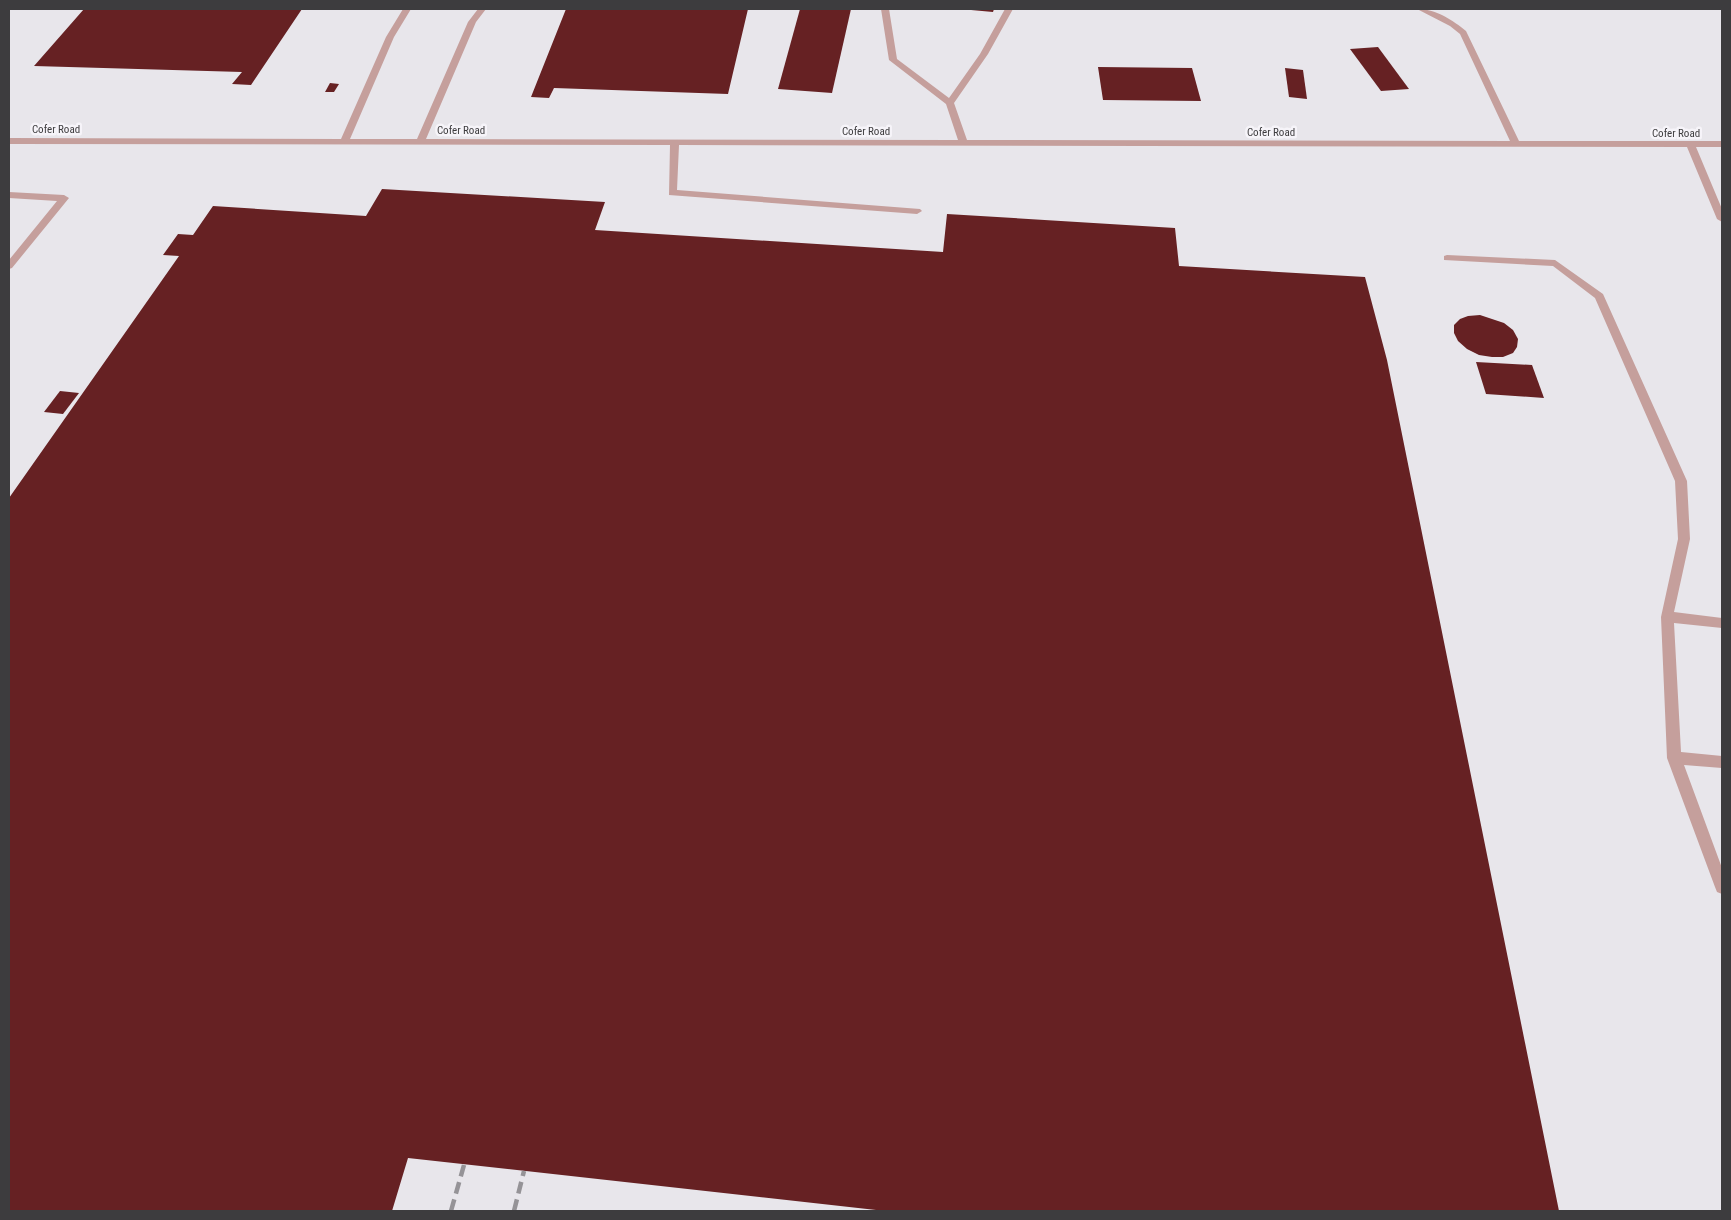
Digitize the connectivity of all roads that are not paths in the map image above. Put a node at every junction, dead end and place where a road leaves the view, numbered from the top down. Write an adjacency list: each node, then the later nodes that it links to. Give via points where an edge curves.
1 (407, 9): 7 (street, via 390,37)
2 (482, 9): 8 (street, via 472,22)
3 (885, 9): 6 (street, via 893,60)
4 (1009, 9): 6 (street, via 984,54)
5 (1421, 9): 12 (street, via 1453,24 1464,34)
6 (950, 103): 10 (street)
7 (345, 141): 8 (street, Cofer Road); 11 (street, Cofer Road)
8 (420, 142): 9 (street, Cofer Road)
9 (675, 142): 10 (street, Cofer Road); 16 (street, via 672,193)
10 (963, 142): 12 (street, Cofer Road)
11 (11, 143)
12 (1516, 144): 13 (street, Cofer Road)
13 (1690, 144): 14 (street, Cofer Road); 17 (street)
14 (1722, 144)
15 (9, 195): 19 (street, via 64,198)
16 (916, 211)
17 (1722, 219)
18 (1447, 258): 20 (street, via 1555,263 1598,296 1681,481 1684,539)
19 (9, 266)
20 (1667, 616): 21 (street); 22 (street)
21 (1722, 623)
22 (1674, 758): 23 (street); 24 (street)
23 (1722, 762)
24 (1722, 887)

